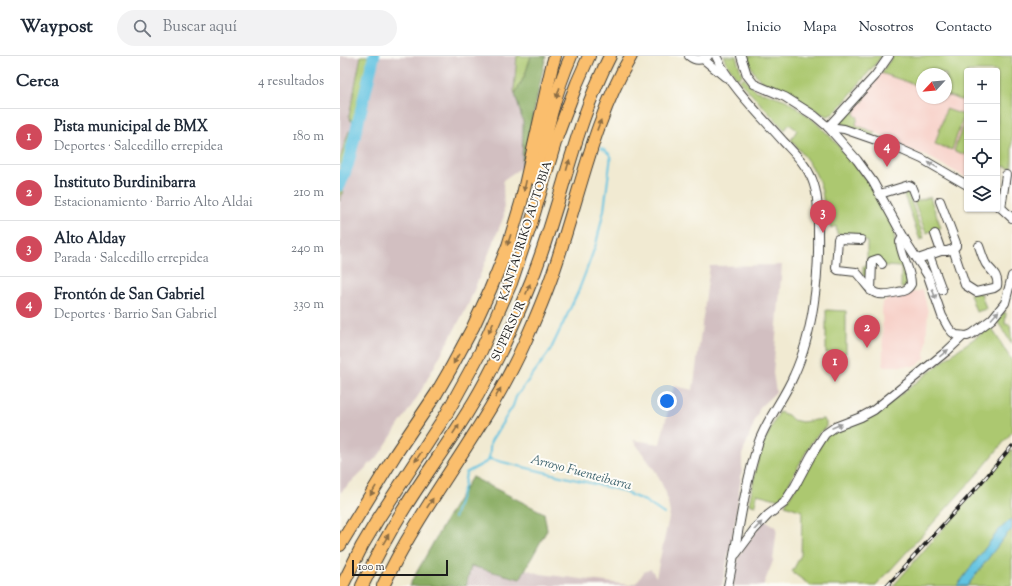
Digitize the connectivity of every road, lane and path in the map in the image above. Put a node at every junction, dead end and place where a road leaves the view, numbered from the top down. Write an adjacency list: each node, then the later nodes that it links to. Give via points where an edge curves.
1 (571, 56): 21 (highway, one-way to 21, via 548,127)
2 (589, 56): 21 (highway, KANTAURIKO AUTOBIA, via 557,136)
3 (610, 56): 40 (highway, SUPERSUR, one-way to 3, via 398,519 467,412 497,358 528,289 550,227 575,141)
4 (631, 56): 41 (highway, one-way to 4, via 419,520 493,402 523,346 554,272 598,126)
5 (689, 56): 9 (street, via 694,59)
6 (716, 56): 11 (street)
7 (741, 56): 12 (street, via 747,75 754,84 797,104)
8 (889, 56): 12 (street, via 875,76)
9 (705, 58): 11 (street)
10 (553, 59): 35 (highway, one-way to 35, via 521,203 508,246 490,290 473,328 436,394)
11 (734, 84): 38 (street, via 802,162 811,178 817,194 818,235 814,298 805,342 795,374 767,423 751,466)
12 (828, 127): 14 (street, one-way to 12, via 893,146 844,129); 15 (street, via 857,160)
13 (1006, 175): 18 (street)
14 (964, 183)
15 (880, 194): 16 (street, via 909,185); 23 (street)
16 (915, 196)
17 (940, 201): 26 (street, via 956,243)
18 (1000, 202)
19 (1000, 207): 20 (street)
20 (1012, 218)
21 (530, 227): 39 (highway, KANTAURIKO AUTOBIA, one-way to 39, via 503,303 470,373 378,519)
22 (935, 234): 27 (street)
23 (903, 236): 29 (street); 33 (street, via 900,242 911,281 910,287 886,295)
24 (861, 240): 33 (street, via 838,239 836,268 856,272)
25 (979, 246): 26 (street, via 998,283 994,288 980,292 974,292 965,285)
26 (953, 249): 27 (street)
27 (941, 251): 28 (street)
28 (929, 255): 29 (street); 32 (street)
29 (918, 259): 34 (street, one-way to 34, via 928,276 948,327 956,335)
30 (882, 264): 33 (street, via 878,259 872,261)
31 (1012, 276): 34 (street, one-way to 31, via 972,334 1000,310)
32 (942, 290)
33 (871, 291)
34 (963, 336): 38 (street, one-way to 34, via 754,530 784,503 825,434 835,426 874,410)
35 (351, 527): 36 (highway); 37 (highway)
36 (340, 544)
37 (340, 551)
38 (734, 557): 42 (street)
39 (342, 586)
40 (362, 586)
41 (383, 586)
42 (728, 586)

